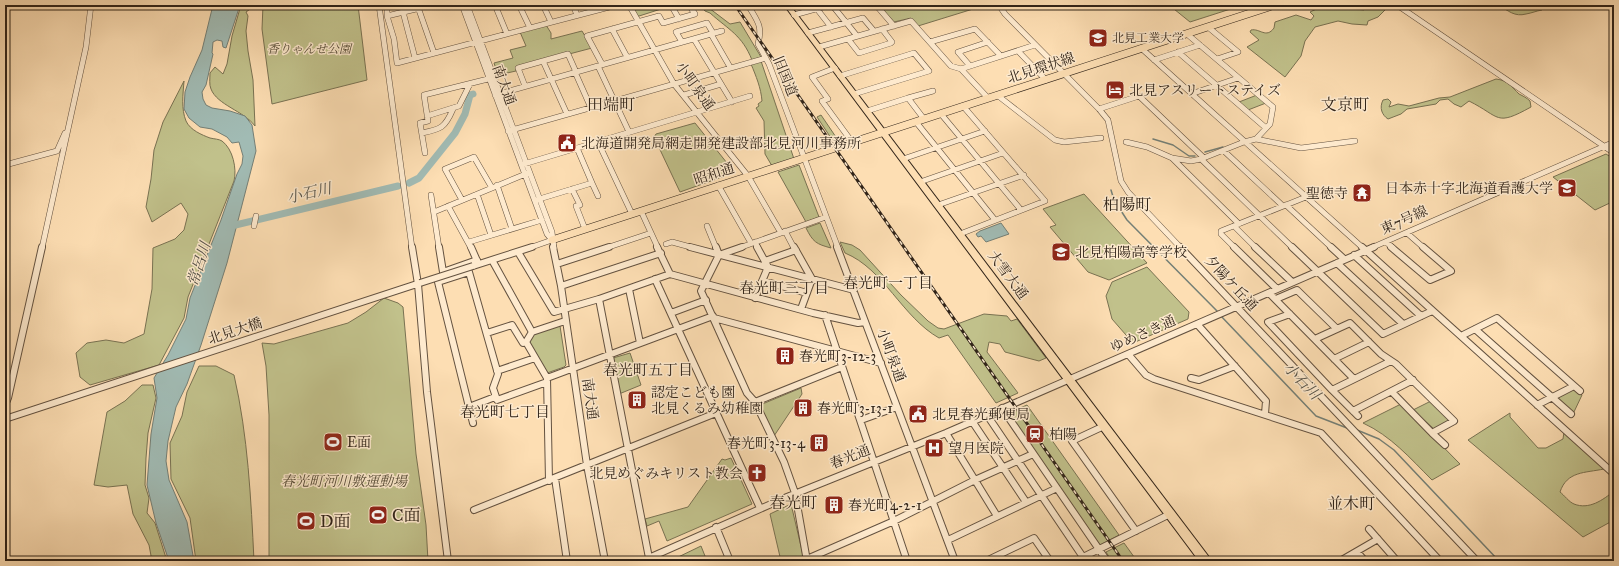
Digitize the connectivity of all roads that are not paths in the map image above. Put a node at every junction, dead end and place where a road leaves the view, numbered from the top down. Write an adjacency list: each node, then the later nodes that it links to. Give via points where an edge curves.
1 (91, 5): 104 (street, via 86,47)
2 (379, 5): 199 (street)
3 (386, 5): 24 (street)
4 (462, 5): 45 (street, 南大通)
5 (467, 5): 45 (street, 南大通)
6 (495, 5): 39 (street)
7 (519, 5): 33 (street)
8 (543, 5): 27 (street)
9 (573, 5): 25 (street)
10 (617, 5): 25 (street)
11 (629, 5): 28 (street, 小町泉通)
12 (670, 5): 26 (street)
13 (689, 5): 26 (street, via 695,14)
14 (748, 5): 60 (street, 旧国道, via 760,26 758,44)
15 (787, 5): 23 (highway, 大雪大通)
16 (831, 5): 21 (street); 29 (street)
17 (876, 5): 30 (street)
18 (999, 5): 49 (street, 夕陽ケ丘通)
19 (1275, 5): 32 (main road, 北見環状線)
20 (1397, 5): 120 (street)
21 (817, 9): 23 (street); 31 (street)
22 (403, 12): 24 (street); 56 (street, via 419,10); 59 (street)
23 (794, 15): 38 (highway, 大雪大通)
24 (387, 16): 59 (street, via 394,39 397,63)
25 (577, 16): 27 (street)
26 (679, 19): 28 (street, via 663,23 659,16)
27 (551, 22): 33 (street)
28 (638, 22): 34 (street); 53 (street, 小町泉通)
29 (846, 23): 31 (street); 37 (street, via 863,18); 42 (street)
30 (894, 26): 35 (street); 47 (street, via 911,21)
31 (831, 27): 38 (street)
32 (1208, 27): 41 (main road, 北見環状線); 61 (street, via 1238,52)
33 (530, 28): 39 (street)
34 (612, 29): 58 (street); 64 (street, via 587,36)
35 (882, 29): 37 (street); 44 (street, via 891,43 859,53)
36 (722, 31): 40 (street)
37 (874, 31): 42 (street)
38 (808, 33): 51 (highway, 大雪大通)
39 (507, 34): 45 (street)
40 (712, 34): 43 (street); 46 (street, via 707,24 676,32); 66 (street)
41 (1187, 34): 50 (street); 52 (main road, 北見環状線)
42 (857, 36): 44 (street)
43 (694, 39): 46 (street); 70 (street)
44 (848, 39): 51 (street)
45 (478, 41): 56 (street); 73 (street, 南大通)
46 (682, 42): 53 (street)
47 (930, 42): 48 (street, via 975,29); 68 (street, via 951,66)
48 (988, 42): 57 (street); 65 (street, via 958,52)
49 (1036, 45): 54 (street); 71 (street, 夕陽ケ丘通)
50 (1200, 45): 55 (street); 61 (street)
51 (819, 47): 67 (highway, 大雪大通)
52 (1142, 48): 62 (street); 71 (main road, 北見環状線)
53 (654, 50): 58 (street); 78 (street, 小町泉通)
54 (1018, 51): 57 (street); 76 (street)
55 (1178, 52): 62 (street); 80 (street)
56 (434, 53): 59 (street)
57 (1001, 56): 65 (street)
58 (627, 57): 64 (street)
59 (415, 58)
60 (766, 58): 66 (street); 127 (street, 旧国道)
61 (1217, 59): 74 (street)
62 (1154, 60): 85 (street)
63 (543, 61): 69 (street, via 568,54); 75 (street); 81 (street, via 518,68)
64 (600, 65): 69 (street); 91 (street)
65 (970, 66): 68 (street)
66 (730, 68): 70 (street)
67 (835, 68): 72 (highway, 大雪大通); 116 (street, via 812,77 828,99 822,101)
68 (961, 69): 90 (street)
69 (576, 72): 75 (street); 94 (street)
70 (714, 72): 78 (street); 79 (street)
71 (1063, 74): 76 (main road, 北見環状線); 95 (street, 夕陽ケ丘通)
72 (840, 76): 84 (highway, 大雪大通); 84 (street, via 914,53 929,71)
73 (492, 78): 77 (street); 83 (street, 南大通)
74 (1238, 78): 80 (street); 105 (street, via 1273,107 1270,124)
75 (551, 79): 81 (street); 99 (street)
76 (1046, 80): 86 (main road, 北見環状線)
77 (470, 84): 96 (street, via 459,106); 101 (street, via 424,95)
78 (674, 84): 87 (street, 小町泉通); 91 (street)
79 (721, 84): 87 (street); 92 (street)
80 (1217, 85): 85 (street); 105 (street)
81 (526, 86): 83 (street)
82 (933, 91): 89 (street)
83 (498, 94): 106 (street, 南大通)
84 (854, 94): 97 (highway, 大雪大通)
85 (1191, 94): 118 (street)
86 (997, 95): 90 (main road, 北見環状線); 111 (street, via 1055,140 1064,142)
87 (684, 96): 98 (street, 小町泉通)
88 (750, 96): 92 (street)
89 (908, 98): 97 (street); 102 (street)
90 (988, 98): 93 (main road, 北見環状線)
91 (614, 101): 94 (street); 108 (street)
92 (732, 102): 98 (street)
93 (963, 106): 100 (main road, 北見環状線); 107 (street)
94 (591, 108): 99 (street)
95 (1099, 109): 129 (street, via 1139,96); 211 (street, 夕陽ケ丘通, via 1108,120 1121,181 1128,192)
96 (453, 110): 101 (street); 110 (street, via 446,126)
97 (867, 111): 109 (highway, 大雪大通)
98 (697, 113): 108 (street); 137 (street, 小町泉通)
99 (567, 114): 106 (street)
100 (941, 114): 102 (main road, 北見環状線); 112 (street)
101 (427, 116): 110 (street, via 428,121 420,123)
102 (924, 119): 103 (main road, 北見環状線)
103 (916, 122): 109 (main road, 北見環状線); 122 (street)
104 (69, 128): 133 (street, via 57,150); 258 (street)
105 (1266, 128): 113 (street)
106 (511, 131): 132 (street, 南大通)
107 (985, 131): 112 (street); 125 (street)
108 (629, 132): 115 (street)
109 (884, 132): 116 (main road, 昭和通); 130 (highway, 大雪大通)
110 (422, 133): 124 (street)
111 (1101, 138)
112 (962, 139): 122 (street); 131 (street)
113 (1256, 139): 114 (street, via 1301,148); 118 (street)
114 (1355, 141)
115 (598, 142): 121 (street); 157 (street)
116 (852, 142): 127 (main road, 昭和通)
117 (1126, 142): 128 (street, via 1147,147)
118 (1244, 142): 123 (street); 148 (street)
119 (1614, 142): 120 (street, 東7号線)
120 (1604, 147): 126 (street); 170 (street, 東7号線)
121 (577, 148): 132 (street); 139 (street)
122 (936, 148): 130 (street); 134 (street)
123 (1224, 151): 129 (street); 152 (street)
124 (425, 153)
125 (1003, 153): 131 (street); 136 (street)
126 (1614, 153)
127 (803, 158): 137 (main road, 昭和通); 160 (street, 小町泉通)
128 (1172, 158): 129 (street, via 1191,161); 163 (street)
129 (1203, 158): 158 (street)
130 (903, 159): 138 (highway, 大雪大通)
131 (981, 161): 134 (street); 140 (street)
132 (523, 164): 135 (street, 南大通)
133 (5, 165)
134 (954, 170): 138 (street); 144 (street)
135 (527, 173): 142 (street); 150 (street, 南大通)
136 (1024, 175): 140 (street); 154 (street, via 1045,201)
137 (748, 176): 141 (main road, 昭和通); 168 (street, 小町泉通)
138 (920, 182): 151 (highway, 大雪大通)
139 (592, 183): 143 (street); 147 (street)
140 (999, 183): 144 (street); 154 (street)
141 (718, 185): 155 (main road, 昭和通); 175 (street)
142 (494, 186): 145 (street); 149 (street, via 474,157 445,169); 166 (street)
143 (572, 189): 150 (street); 167 (street, via 580,205 576,206)
144 (973, 193): 151 (street); 162 (street)
145 (477, 194): 149 (street); 172 (street)
146 (431, 195): 156 (street)
147 (598, 196)
148 (1306, 197): 152 (street); 179 (street)
149 (462, 200): 153 (street)
150 (537, 200): 161 (street, 南大通); 173 (street, 南大通, via 552,232)
151 (938, 205): 171 (highway, 大雪大通)
152 (1285, 205): 158 (street); 184 (street)
153 (448, 206): 156 (street); 174 (street)
154 (1021, 210): 162 (street)
155 (641, 211): 157 (main road, 昭和通); 169 (street)
156 (434, 212): 192 (street)
157 (632, 214): 167 (main road, 昭和通)
158 (1260, 215): 163 (street); 191 (street)
159 (256, 216): 164 (street)
160 (826, 217): 168 (street); 204 (street, 小町泉通)
161 (542, 220): 166 (street); 173 (street, 南大通, via 546,234)
162 (995, 220): 171 (street)
163 (1237, 225): 198 (street); 203 (street, via 1221,234)
164 (254, 226)
165 (707, 226): 182 (street)
166 (512, 229): 172 (street)
167 (585, 229): 173 (main road, 昭和通)
168 (783, 232): 175 (street); 178 (street, 小町泉通)
169 (651, 233): 181 (street); 189 (street)
170 (1406, 233): 176 (street, 東7号線); 176 (street, via 1451,271 1430,280)
171 (960, 234): 247 (highway, 大雪大通)
172 (491, 235): 174 (street)
173 (552, 240): 180 (street); 189 (street, 南大通)
174 (469, 242): 188 (street)
175 (753, 242): 182 (street); 186 (street)
176 (1386, 242): 179 (street, 東7号線)
177 (666, 244): 182 (street, via 672,242)
178 (796, 250): 186 (street); 195 (street, 小町泉通)
179 (1365, 250): 183 (street, 東7号線); 215 (street)
180 (518, 252): 185 (street); 213 (street, via 554,312)
181 (661, 253): 193 (street); 201 (street)
182 (719, 255): 190 (street); 200 (street)
183 (1354, 255): 184 (street, 東7号線); 219 (street)
184 (1344, 259): 187 (street, 東7号線)
185 (492, 260): 188 (street); 228 (street)
186 (765, 261): 190 (street)
187 (1337, 262): 191 (street, 東7号線); 224 (street)
188 (477, 263): 192 (street); 199 (street, 北見大橋, bridge)
189 (557, 264): 201 (street, 南大通)
190 (768, 267): 195 (street); 196 (street)
191 (1318, 271): 198 (street, 東7号線); 224 (street, via 1383,334)
192 (443, 272): 197 (street, via 436,274)
193 (670, 274): 194 (street); 200 (street)
194 (655, 279): 202 (street); 216 (street)
195 (812, 279): 204 (street); 205 (street)
196 (763, 281): 205 (street); 207 (street)
197 (438, 282): 229 (street, via 469,272); 260 (street)
198 (1292, 282): 203 (street, 東7号線)
199 (418, 284): 269 (street, 北見大橋); 307 (street, via 427,392)
200 (704, 284): 207 (street); 210 (street, via 701,291)
201 (561, 286): 213 (street, 南大通)
202 (629, 289): 209 (street); 234 (street)
203 (1277, 289): 206 (street, 東7号線)
204 (854, 290): 222 (street, 小町泉通)
205 (807, 293): 212 (street)
206 (1269, 293): 208 (street); 211 (street, 東7号線)
207 (755, 298): 212 (street)
208 (1276, 299): 217 (street); 226 (street, via 1296,290)
209 (599, 300): 213 (street); 237 (street)
210 (706, 300): 216 (street); 220 (street)
211 (1235, 306): 214 (street, 東7号線); 323 (street, 夕陽ケ丘通)
212 (801, 309): 218 (street)
213 (564, 310): 221 (street, 南大通)
214 (1226, 310): 223 (street, ゆめさき通)
215 (1432, 311): 219 (street); 230 (street)
216 (670, 314): 225 (street)
217 (1290, 314): 231 (street); 252 (street, via 1268,322)
218 (825, 315): 222 (street, via 858,323); 235 (street)
219 (1421, 316): 224 (street)
220 (713, 317): 225 (street); 235 (street); 257 (street, via 748,393)
221 (565, 321): 228 (street); 244 (street, 南大通)
222 (865, 322): 241 (street, 小町泉通)
223 (1197, 324): 236 (street, ゆめさき通); 242 (street)
224 (1403, 324)
225 (678, 329): 234 (street); 264 (street)
226 (1337, 329): 231 (street); 233 (street, via 1350,323)
227 (1475, 329): 230 (street); 251 (street, via 1497,318); 256 (street)
228 (532, 332): 232 (street)
229 (487, 334): 232 (street, via 512,325 523,343); 245 (street)
230 (1461, 336): 259 (street)
231 (1315, 339): 239 (street)
232 (526, 342): 238 (street)
233 (1369, 342): 239 (street); 240 (street)
234 (640, 343): 237 (street)
235 (837, 351): 241 (street); 243 (street)
236 (1128, 354): 247 (street, ゆめさき通); 265 (street, via 1146,375 1154,379)
237 (609, 355): 244 (street); 278 (street)
238 (535, 358): 245 (street); 249 (street)
239 (1334, 359): 248 (street)
240 (1391, 361): 248 (street); 250 (street)
241 (881, 363): 261 (street, 小町泉通)
242 (1235, 366): 246 (street, via 1199,380); 265 (street, via 1266,401)
243 (842, 367): 257 (street); 270 (street)
244 (573, 368): 249 (street); 282 (street, 南大通)
245 (497, 371): 255 (street, via 493,388)
246 (1191, 378)
247 (1068, 379): 262 (street, 春光通); 273 (highway, 大雪大通)
248 (1354, 379): 252 (street)
249 (547, 380): 255 (street, via 497,400); 285 (street)
250 (1414, 380): 254 (street); 275 (street, via 1454,421)
251 (1574, 386): 253 (street); 256 (street)
252 (1332, 390): 263 (street)
253 (1580, 391)
254 (1392, 392): 263 (street); 275 (street)
255 (495, 397): 260 (street)
256 (1552, 397): 259 (street); 266 (street)
257 (755, 402): 288 (street, via 784,462)
258 (5, 405)
259 (1537, 405): 284 (street)
260 (469, 407): 272 (street)
261 (897, 407): 270 (street); 277 (street, 小町泉通)
262 (1002, 408): 267 (street, 春光通); 279 (street)
263 (1352, 411): 268 (street)
264 (716, 413): 278 (street); 292 (street)
265 (1265, 414): 322 (street, via 1320,433)
266 (1571, 414)
267 (986, 415): 271 (street, 春光通); 280 (street)
268 (1358, 416)
269 (5, 419)
270 (861, 420): 281 (street)
271 (972, 421): 274 (street, 春光通); 283 (street)
272 (473, 423)
273 (1104, 426): 294 (highway, 大雪大通); 299 (street, via 1072,441)
274 (946, 433): 277 (street, 春光通); 286 (street)
275 (1432, 433): 276 (street)
276 (1445, 445)
277 (913, 446): 281 (street, 春光通); 290 (street, 小町泉通)
278 (627, 448): 282 (street); 305 (street)
279 (1033, 454): 280 (street); 287 (street)
280 (1018, 461): 283 (street); 289 (street)
281 (873, 462): 288 (street, 春光通); 296 (street)
282 (587, 465): 285 (street); 309 (street, 南大通)
283 (1003, 468): 286 (street); 291 (street)
284 (1614, 474)
285 (552, 479): 293 (street); 308 (street)
286 (975, 480): 290 (street); 295 (street)
287 (1057, 488): 289 (street); 302 (street)
288 (795, 493): 292 (street, 春光通); 306 (street)
289 (1041, 496): 291 (street); 304 (street)
290 (933, 501): 296 (street); 301 (street, 小町泉通)
291 (1026, 502): 295 (street)
292 (760, 508): 297 (street, 春光通)
293 (474, 510)
294 (1170, 514): 299 (street); 318 (highway, 大雪大通)
295 (997, 516): 301 (street)
296 (894, 521): 306 (street); 312 (street)
297 (716, 527): 305 (street, 春光通); 311 (street)
298 (1369, 530): 300 (street)
299 (1136, 531): 302 (street)
300 (1378, 539): 303 (street); 321 (street)
301 (948, 540): 313 (street, 小町泉通)
302 (1099, 549): 304 (street); 317 (street)
303 (1357, 552): 319 (street); 320 (street)
304 (1083, 557): 316 (street)
305 (649, 558): 310 (street, 春光通)
306 (807, 560)
307 (448, 561)
308 (567, 561)
309 (605, 561)
310 (642, 561)
311 (730, 561)
312 (907, 561)
313 (955, 561)
314 (986, 561): 315 (street, via 1034,538)
315 (1050, 561)
316 (1075, 561)
317 (1107, 561)
318 (1206, 561)
319 (1340, 561)
320 (1365, 561)
321 (1397, 561)
322 (1440, 561)
323 (1477, 561)

